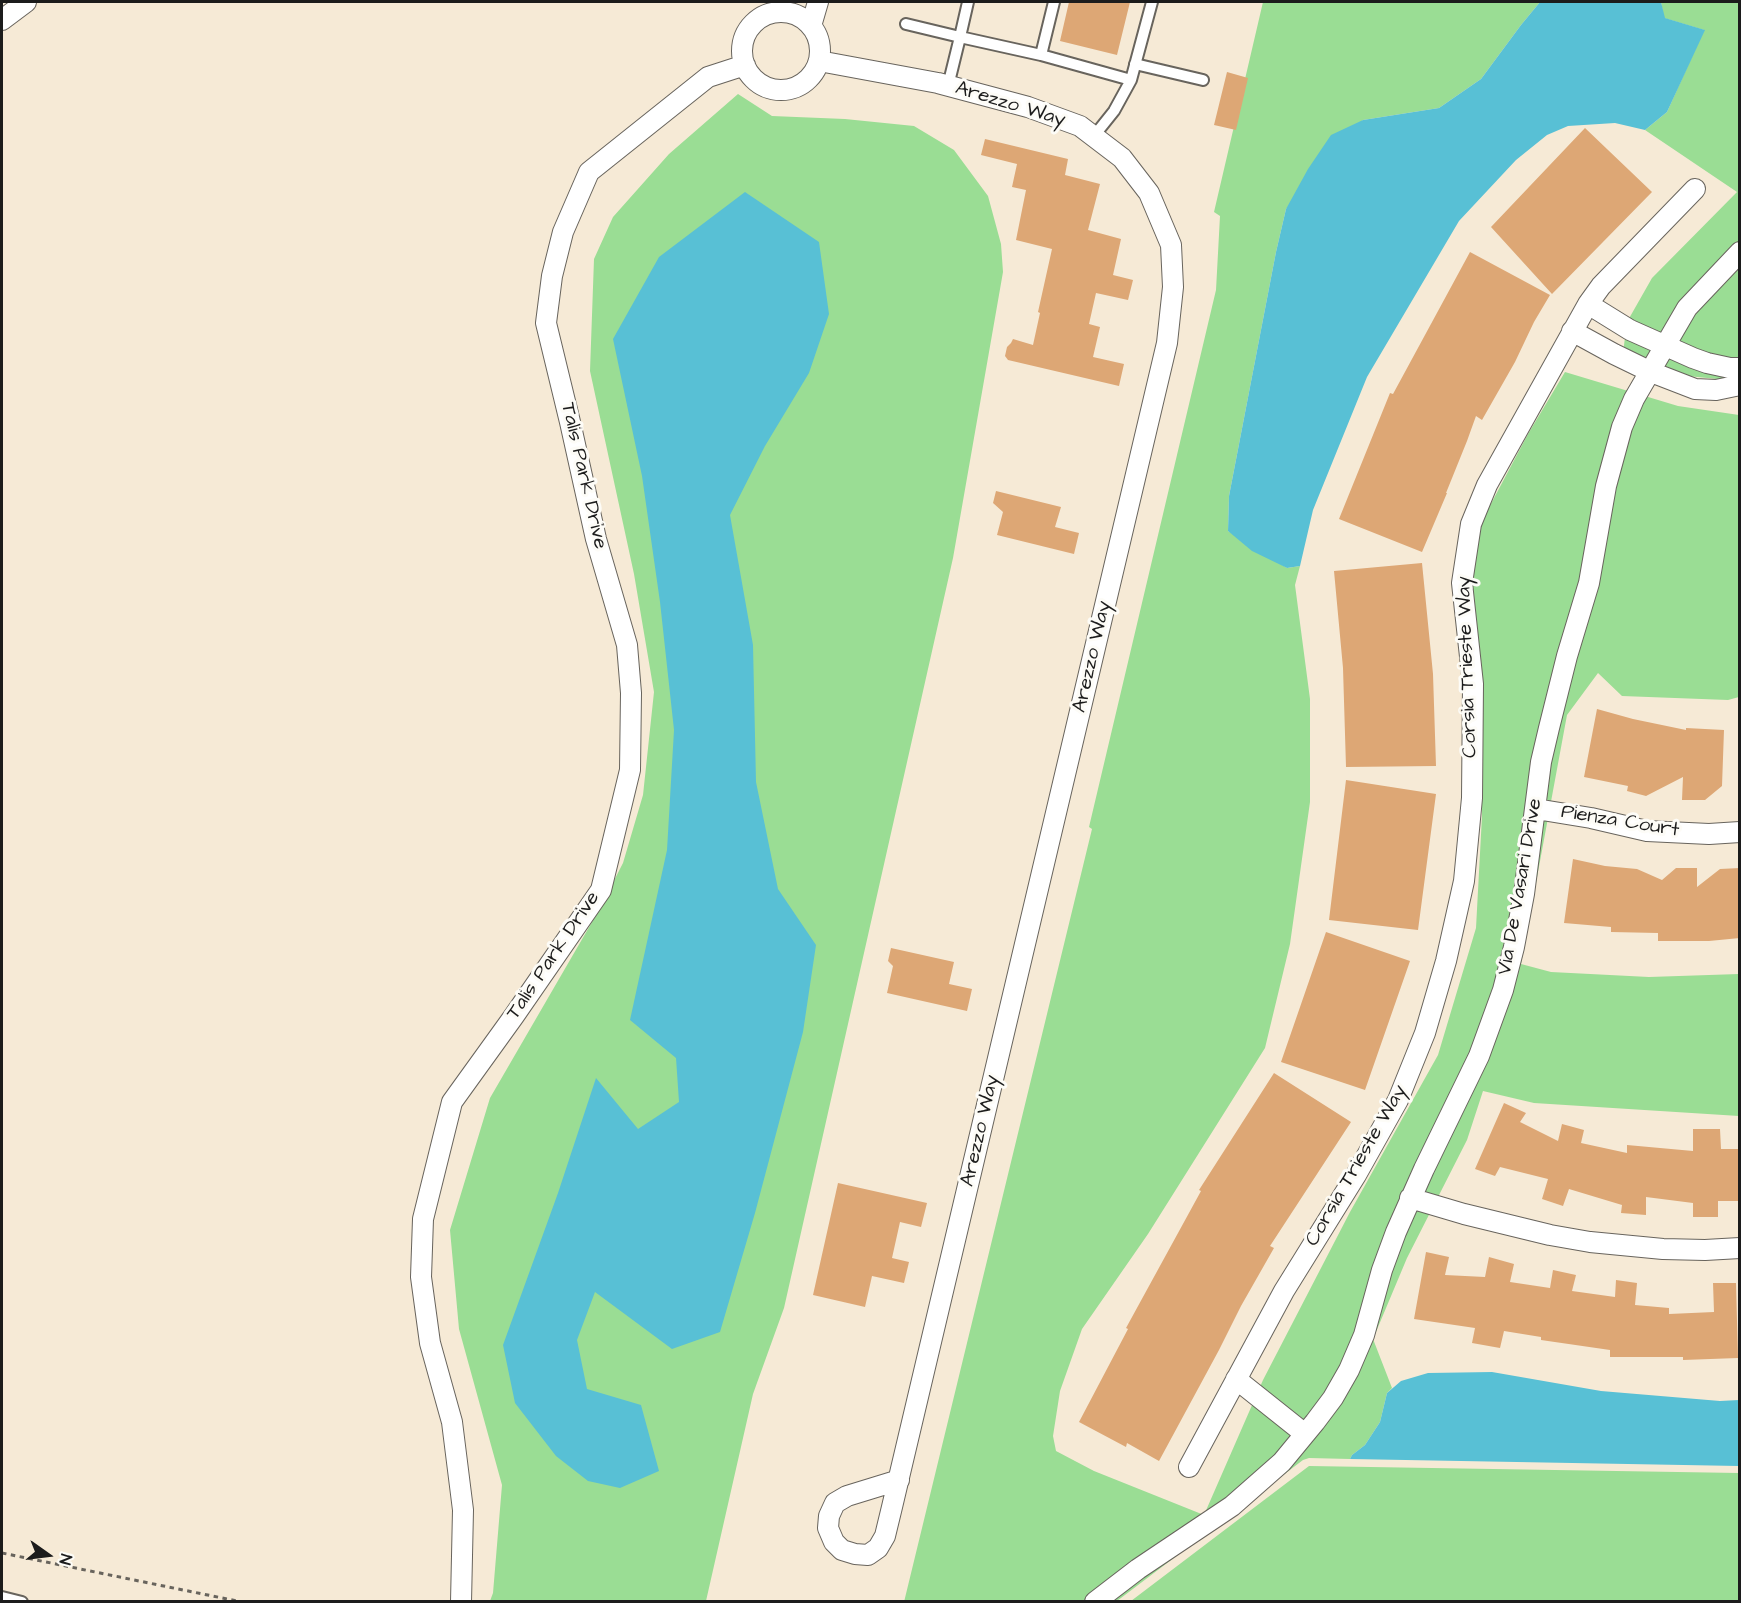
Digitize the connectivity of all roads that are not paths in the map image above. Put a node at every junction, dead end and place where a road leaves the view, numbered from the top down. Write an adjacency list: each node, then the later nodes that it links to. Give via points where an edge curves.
1 (26, 2): 7 (street)
2 (818, 2): 9 (street)
3 (968, 2): 10 (lane)
4 (1054, 2): 11 (lane)
5 (1152, 2): 13 (lane)
6 (765, 9): 9 (street, via 801,17); 14 (street, via 743,43)
7 (2, 20)
8 (906, 24): 10 (lane)
9 (811, 26): 12 (street, via 820,48)
10 (960, 37): 11 (lane); 17 (lane)
11 (1041, 55): 15 (lane)
12 (819, 61): 14 (street, via 806,81 783,90 760,84); 17 (street, Arezzo Way)
13 (1135, 64): 15 (lane); 16 (lane)
14 (745, 65): 37 (street, Talis Park Drive, via 708,77 589,172 563,232 552,276 546,324 596,539 627,645 630,770 601,890 452,1102 423,1219 421,1277 430,1343 452,1422 463,1510)
15 (1131, 80): 18 (lane)
16 (1203, 80)
17 (948, 86): 18 (street, Arezzo Way, via 1028,107 1080,126)
18 (1094, 136): 34 (street, Arezzo Way, via 1122,158 1149,193 1171,245 1173,287 1167,343)
19 (1695, 189): 21 (street, Corsia Trieste Way)
20 (1740, 252): 23 (street, Via De Vasari Drive, via 1687,308)
21 (1588, 304): 22 (street, Corsia Trieste Way); 23 (street)
22 (1572, 331): 25 (street); 31 (street, Corsia Trieste Way, via 1487,485 1471,524 1462,583 1473,684 1472,798 1464,881 1425,1033 1398,1100)
23 (1666, 346): 24 (street, via 1707,363); 25 (street, Via De Vasari Drive)
24 (1740, 368)
25 (1651, 372): 26 (street, via 1695,389); 27 (street, Via De Vasari Drive, via 1622,427 1606,486 1589,583 1566,656 1541,762)
26 (1740, 385)
27 (1536, 809): 28 (street, Pienza Court, via 1647,831); 29 (street, Via De Vasari Drive, via 1524,894 1503,990 1479,1056)
28 (1740, 832)
29 (1410, 1198): 30 (street, via 1475,1217 1590,1242 1663,1249); 32 (street, Via De Vasari Drive, via 1349,1370)
30 (1740, 1248)
31 (1236, 1379): 32 (street); 33 (street, Corsia Trieste Way)
32 (1305, 1434): 38 (street, Via De Vasari Drive, via 1282,1462 1232,1506)
33 (1189, 1467)
34 (899, 1480)
35 (2, 1597): 36 (lane)
36 (22, 1602)
37 (461, 1602)
38 (1095, 1602)

